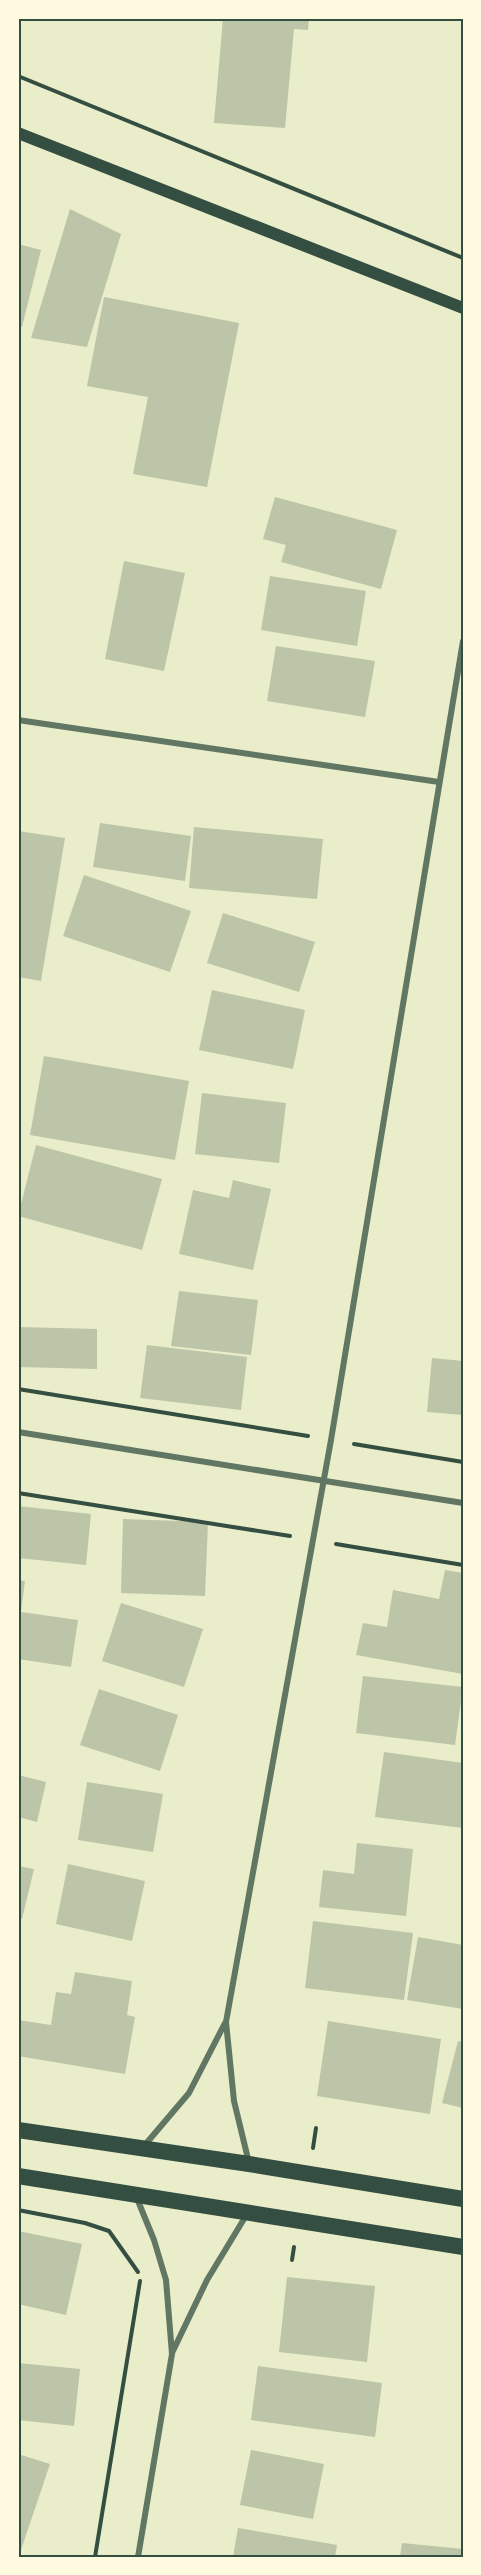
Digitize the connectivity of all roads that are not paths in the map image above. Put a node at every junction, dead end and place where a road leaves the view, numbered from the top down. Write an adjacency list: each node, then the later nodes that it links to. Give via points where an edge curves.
1 (18, 133): 2 (main road)
2 (463, 308)
3 (463, 641): 5 (street)
4 (18, 720): 5 (street)
5 (439, 782): 7 (street)
6 (18, 1432): 7 (street)
7 (324, 1481): 8 (street); 9 (street)
8 (463, 1503)
9 (226, 2022): 11 (street, via 189,2093); 12 (street, via 234,2101)
10 (18, 2130): 11 (highway)
11 (143, 2148): 12 (highway)
12 (249, 2164): 15 (highway)
13 (18, 2176): 14 (highway)
14 (135, 2196): 16 (highway); 18 (street, via 166,2280)
15 (463, 2199)
16 (248, 2213): 17 (highway); 18 (street, via 207,2280)
17 (463, 2247)
18 (172, 2354): 19 (street)
19 (138, 2557)

